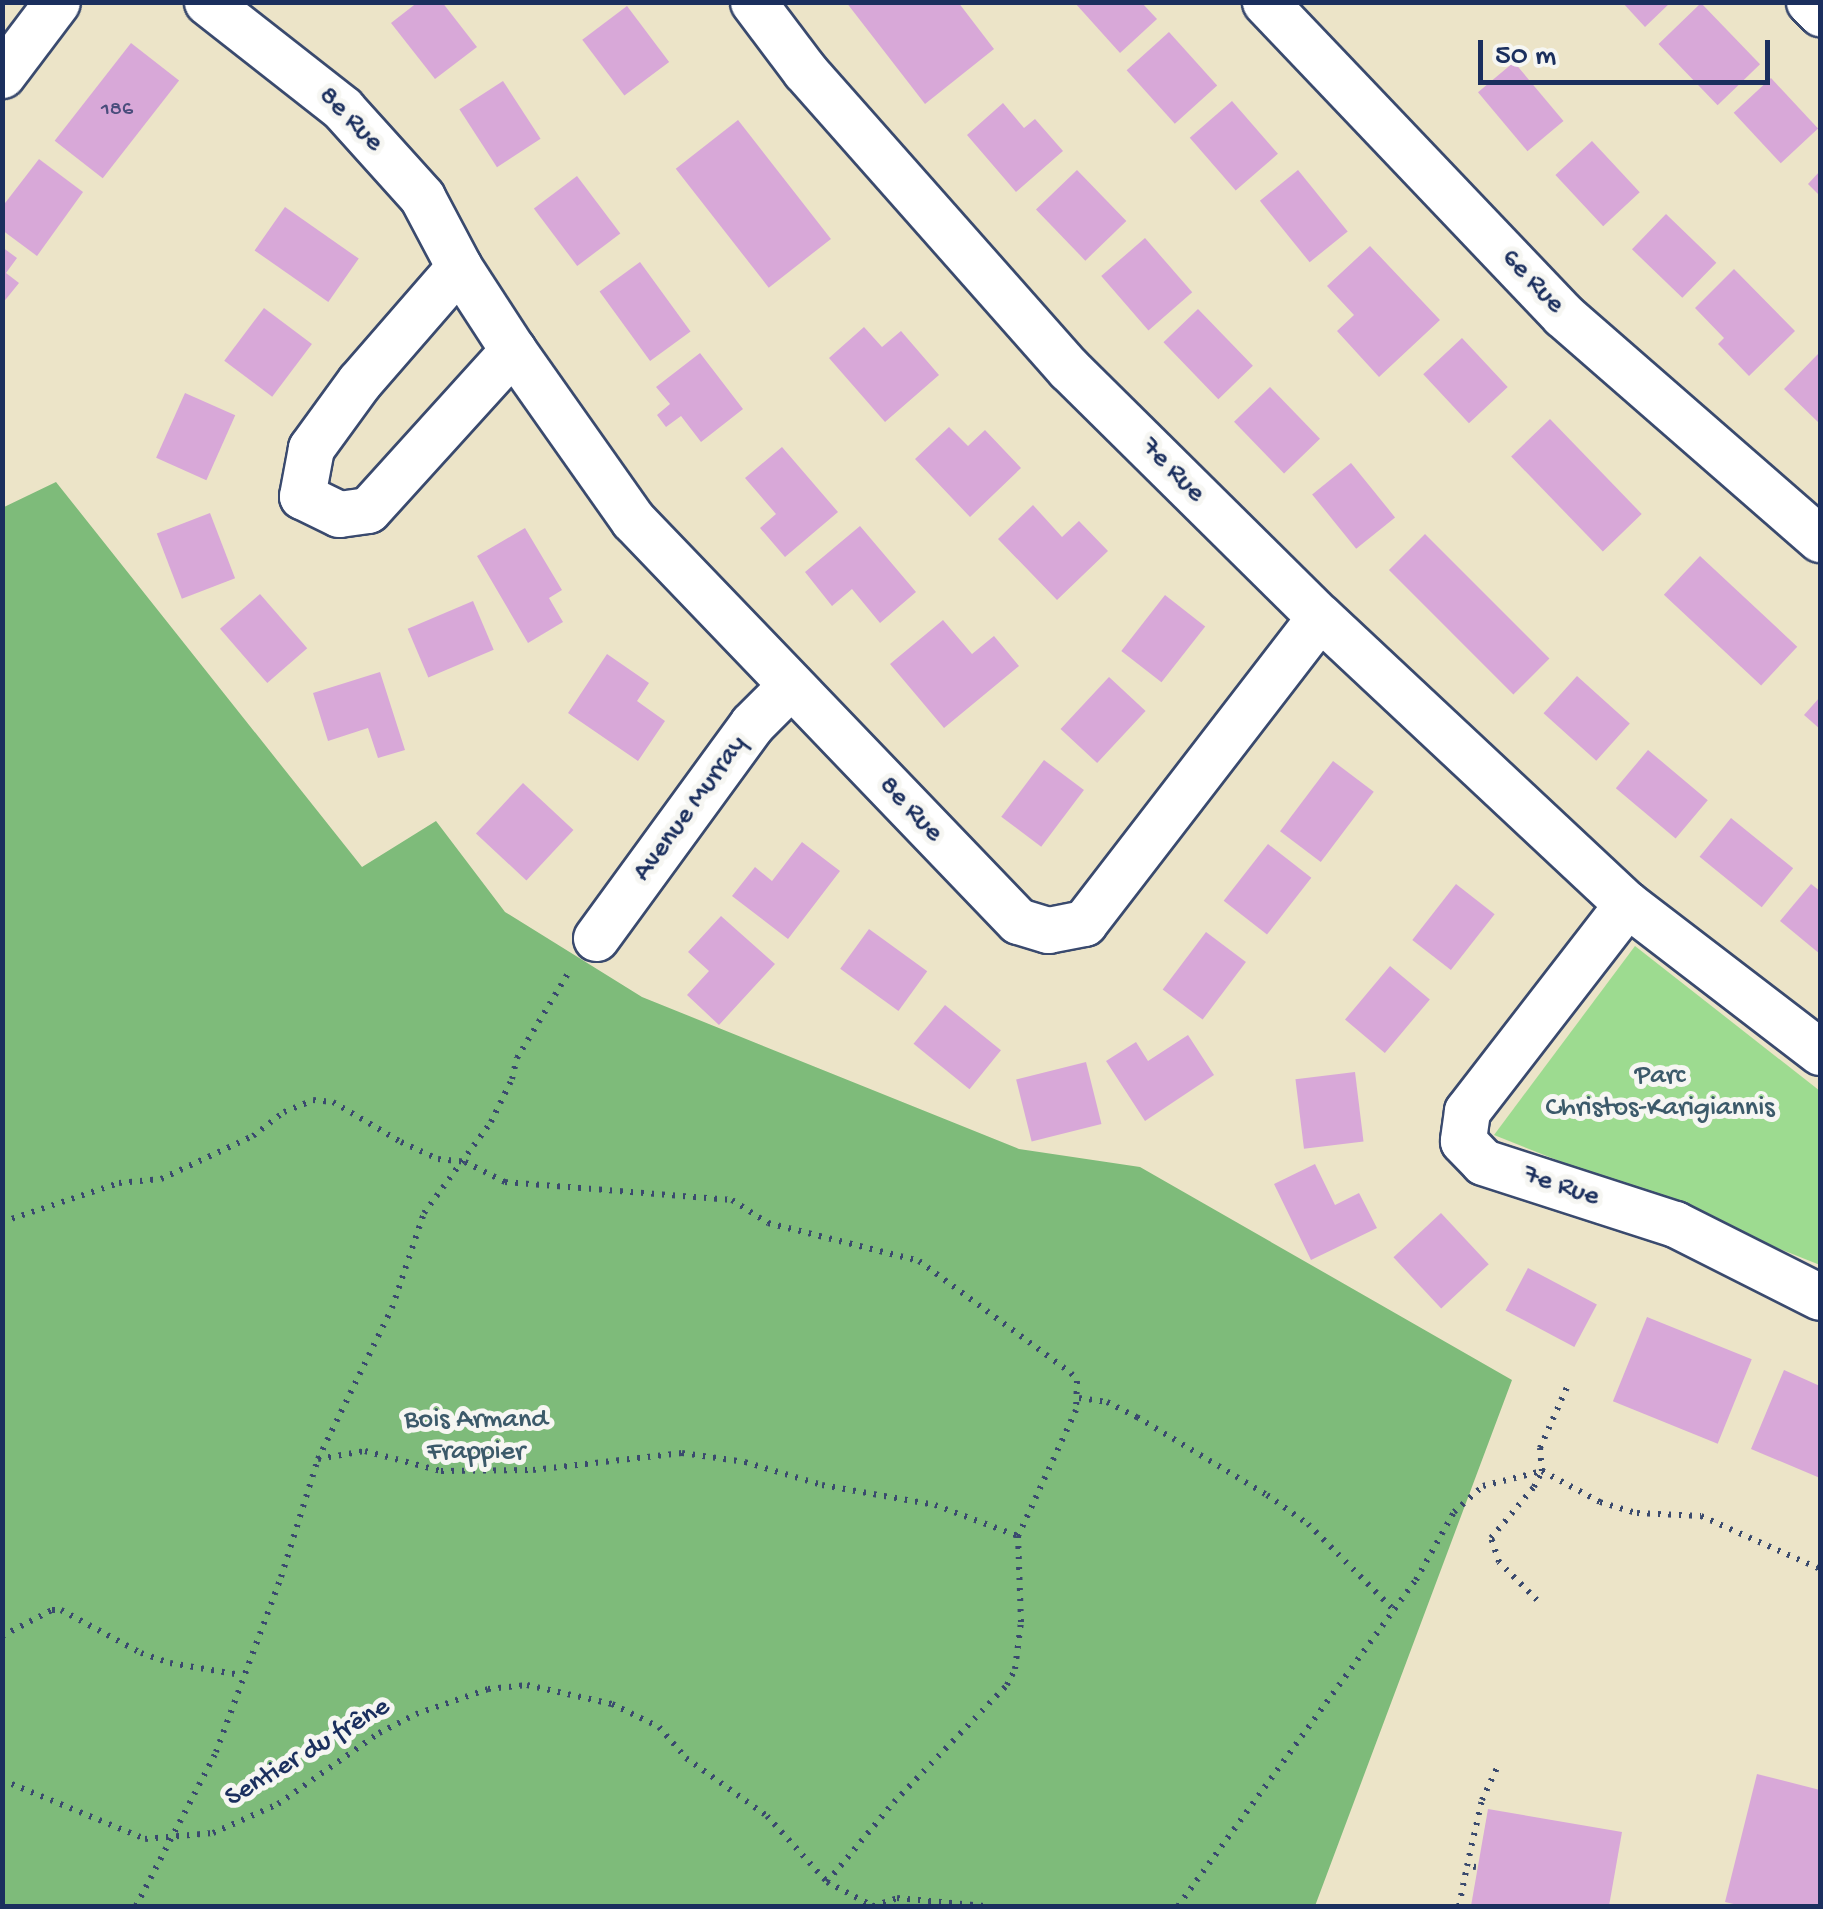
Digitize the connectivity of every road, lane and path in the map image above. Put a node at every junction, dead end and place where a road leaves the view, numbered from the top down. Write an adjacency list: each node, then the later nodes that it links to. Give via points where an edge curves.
1 (56, 2): 7 (street)
2 (207, 2): 8 (street, 8e Rue, via 342,108 422,197)
3 (753, 2): 11 (street, 7e Rue, via 805,71 1069,369)
4 (1265, 2): 10 (street, 6e Rue, via 1564,315)
5 (1809, 2): 6 (street)
6 (1820, 13)
7 (2, 75)
8 (459, 267): 9 (street, 8e Rue); 9 (street, via 310,448 302,496 339,514 368,510)
9 (513, 350): 12 (street, 8e Rue, via 633,520)
10 (1820, 538)
11 (1320, 617): 12 (street, 8e Rue, via 1084,923 1048,930 1018,921); 13 (street, 7e Rue)
12 (791, 685): 14 (street, Avenue Murray, via 752,724)
13 (1627, 904): 15 (street, 7e Rue); 18 (street, 7e Rue, via 1467,1110 1462,1141 1483,1162 1675,1224)
14 (587, 947): 16 (path, via 517,1058 512,1079)
15 (1820, 1052)
16 (464, 1162): 17 (path, via 438,1159 353,1110 313,1100 161,1178 119,1183); 20 (path, via 505,1182 542,1188 732,1200 768,1223 918,1261 1071,1372); 21 (path, via 424,1213 392,1308)
17 (2, 1222)
18 (1820, 1296)
19 (1567, 1387): 22 (path, via 1540,1448)
20 (1079, 1398): 23 (path); 26 (path, via 1137,1417 1267,1495 1308,1524)
21 (318, 1459): 23 (path, via 365,1452 441,1471 533,1470 682,1453 935,1505); 28 (path)
22 (1542, 1470): 24 (path, via 1600,1502 1637,1513 1700,1516); 25 (path, via 1491,1538 1499,1562); 26 (path, via 1483,1486 1454,1512)
23 (1018, 1536): 32 (path, via 1020,1634 1007,1684)
24 (1820, 1569)
25 (1536, 1600)
26 (1394, 1610): 36 (path)
27 (2, 1636): 28 (path, via 61,1610 170,1664)
28 (241, 1675): 31 (path, via 216,1752)
29 (1499, 1764): 37 (path, via 1482,1800)
30 (2, 1780): 31 (path, via 145,1839)
31 (168, 1840): 32 (path, Sentier du frêne, via 251,1820 416,1714 488,1689 527,1686 612,1704 658,1728 686,1758 767,1816); 33 (path)
32 (827, 1882): 34 (path, Sentier du frêne)
33 (136, 1906)
34 (873, 1906): 35 (path, Sentier du frêne, via 898,1898)
35 (985, 1906)
36 (1178, 1906)
37 (1459, 1906)

